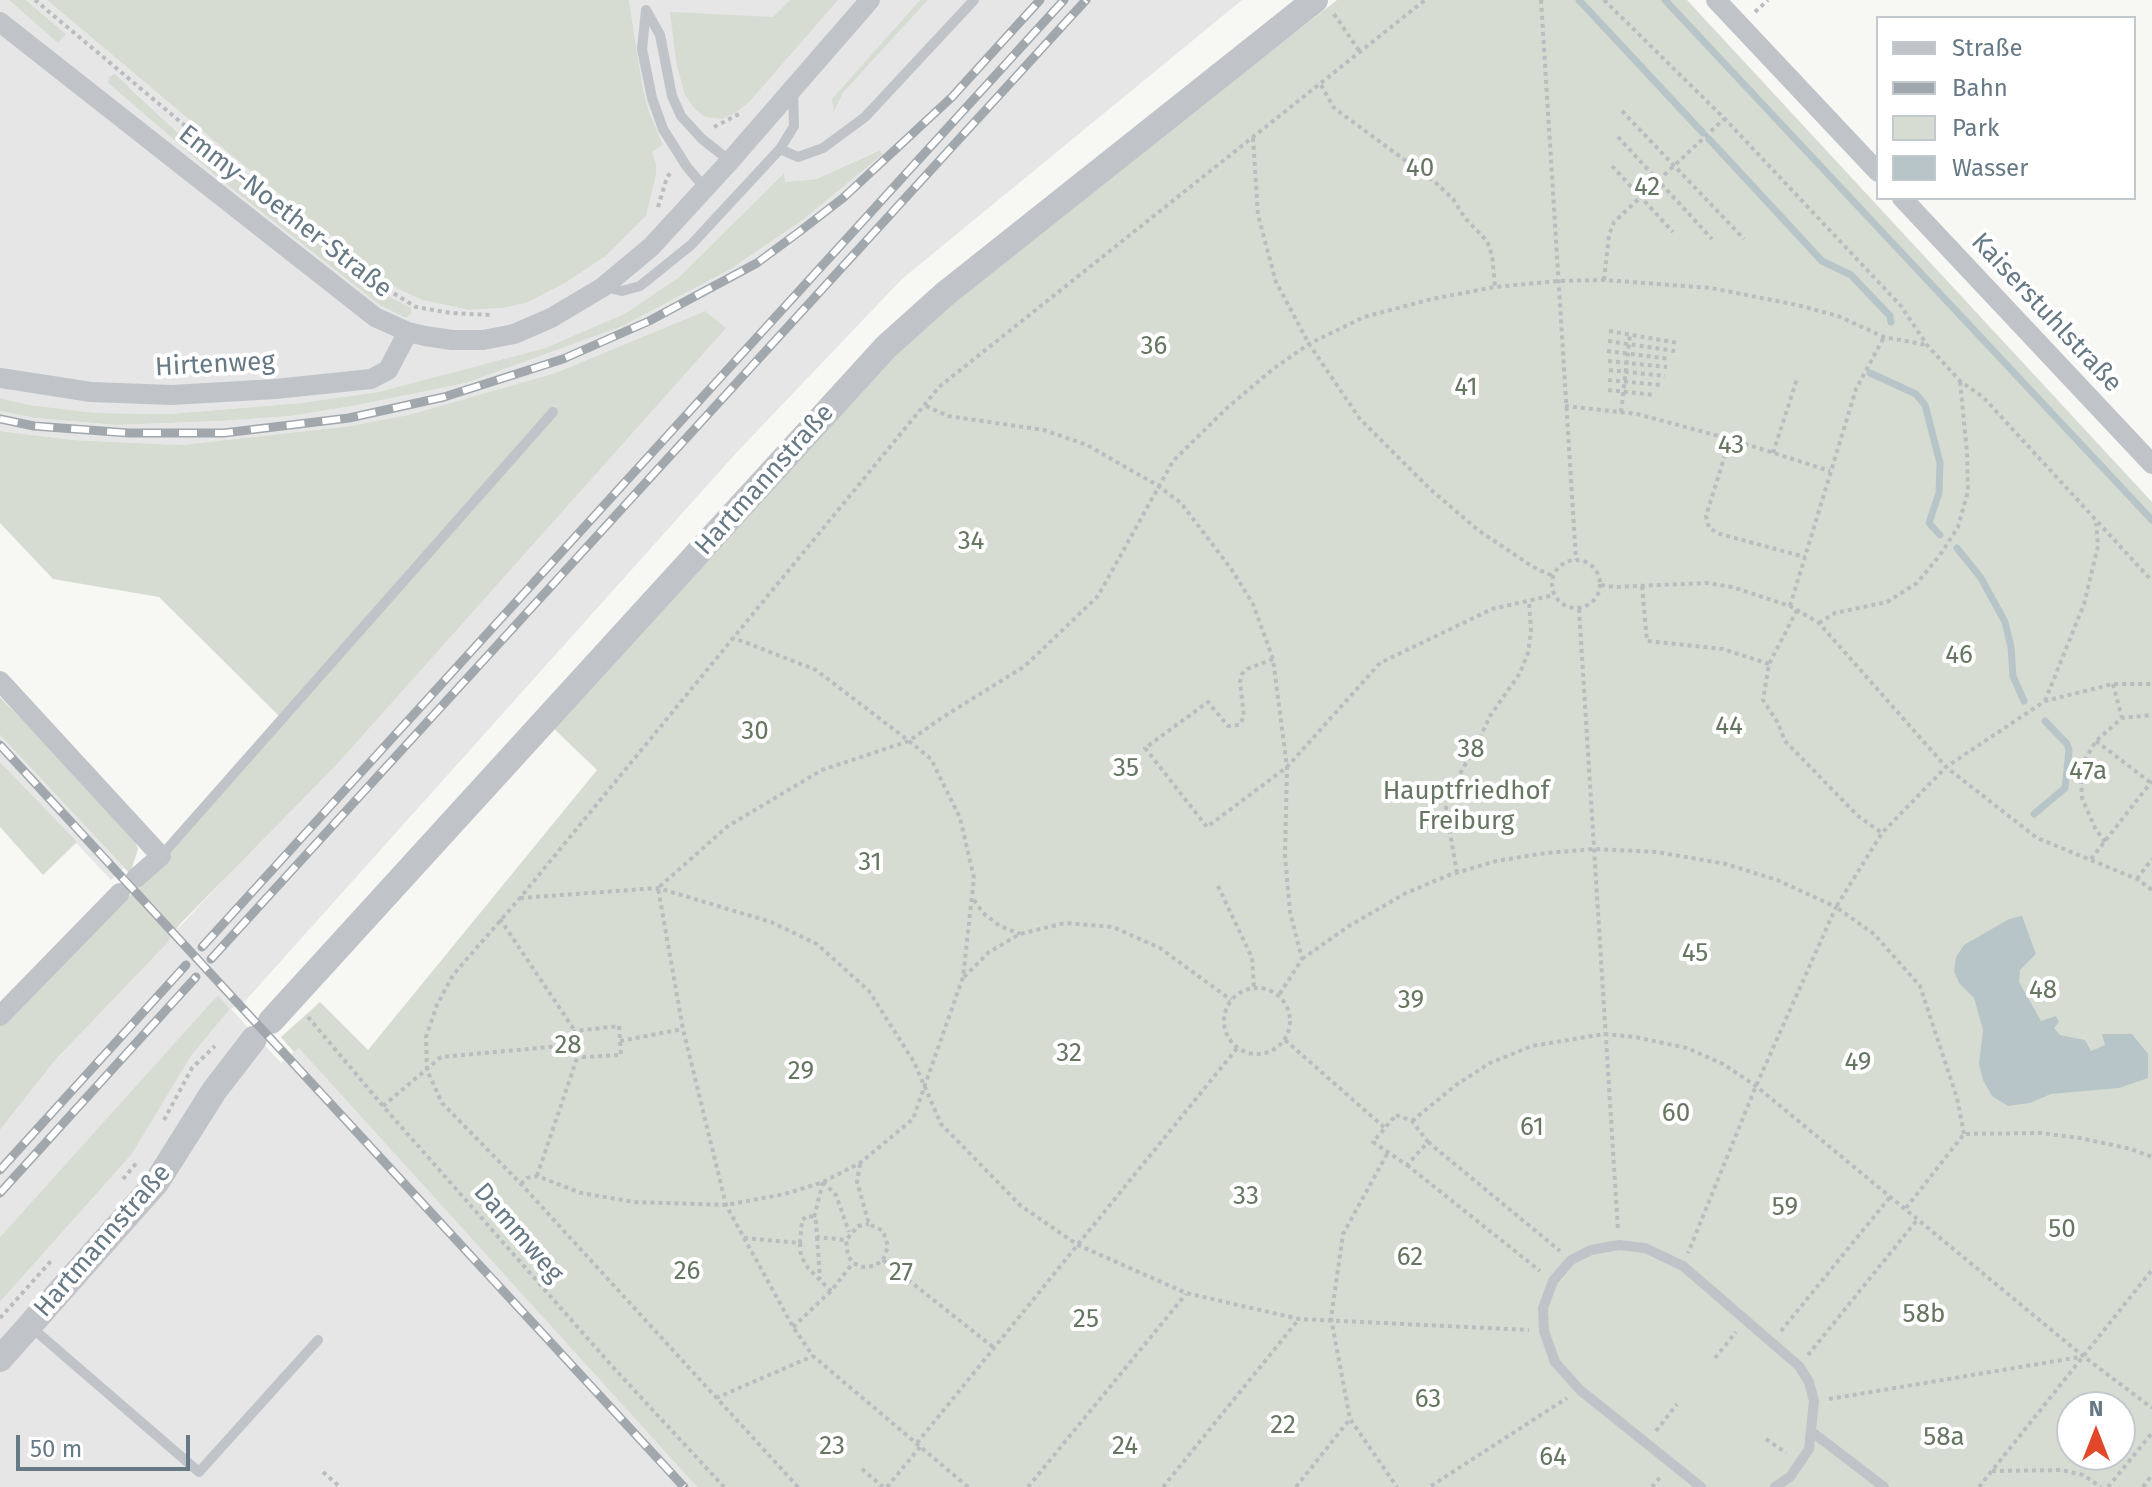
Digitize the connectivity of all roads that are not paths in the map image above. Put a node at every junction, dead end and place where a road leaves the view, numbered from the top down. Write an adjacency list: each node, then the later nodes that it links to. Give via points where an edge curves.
1 (870, 0): 7 (street, Emmy-Noether-Straße)
2 (974, 0): 8 (lane, via 865,117 823,148 798,157)
3 (1716, 0): 10 (street)
4 (644, 5): 9 (lane, via 660,35 681,116); 11 (lane, via 642,49 652,98 663,129)
5 (1324, 6): 23 (street, Hartmannstraße, via 945,294 886,347 262,1030 214,1091 156,1183)
6 (1, 22): 14 (street, Emmy-Noether-Straße, via 375,317)
7 (793, 89): 8 (lane, via 794,126); 9 (street, Emmy-Noether-Straße)
8 (780, 149): 13 (lane, via 691,245 640,286 622,291)
9 (730, 161): 11 (street, Emmy-Noether-Straße)
10 (1876, 170)
11 (705, 188): 13 (street, Emmy-Noether-Straße, via 651,247)
12 (1904, 200): 17 (street, Kaiserstuhlstraße)
13 (603, 287): 14 (street, Emmy-Noether-Straße, via 551,318 504,336 452,340)
14 (408, 332): 15 (street, Hirtenweg, via 388,370 371,379 172,395 91,392)
15 (0, 378)
16 (553, 412): 19 (lane)
17 (2152, 464)
18 (0, 681): 19 (street)
19 (161, 856): 20 (street)
20 (136, 878)
21 (120, 893): 22 (street)
22 (0, 1016)
23 (30, 1326): 24 (lane, via 199,1472); 25 (street, Hartmannstraße)
24 (318, 1340)
25 (0, 1359)
26 (1812, 1432): 27 (lane, via 1814,1401 1799,1366 1683,1266 1645,1248 1619,1245 1571,1260 1553,1281 1543,1308 1544,1331 1555,1362 1580,1390); 28 (lane, via 1801,1463); 29 (lane)
27 (1701, 1487)
28 (1775, 1487)
29 (1884, 1487)

